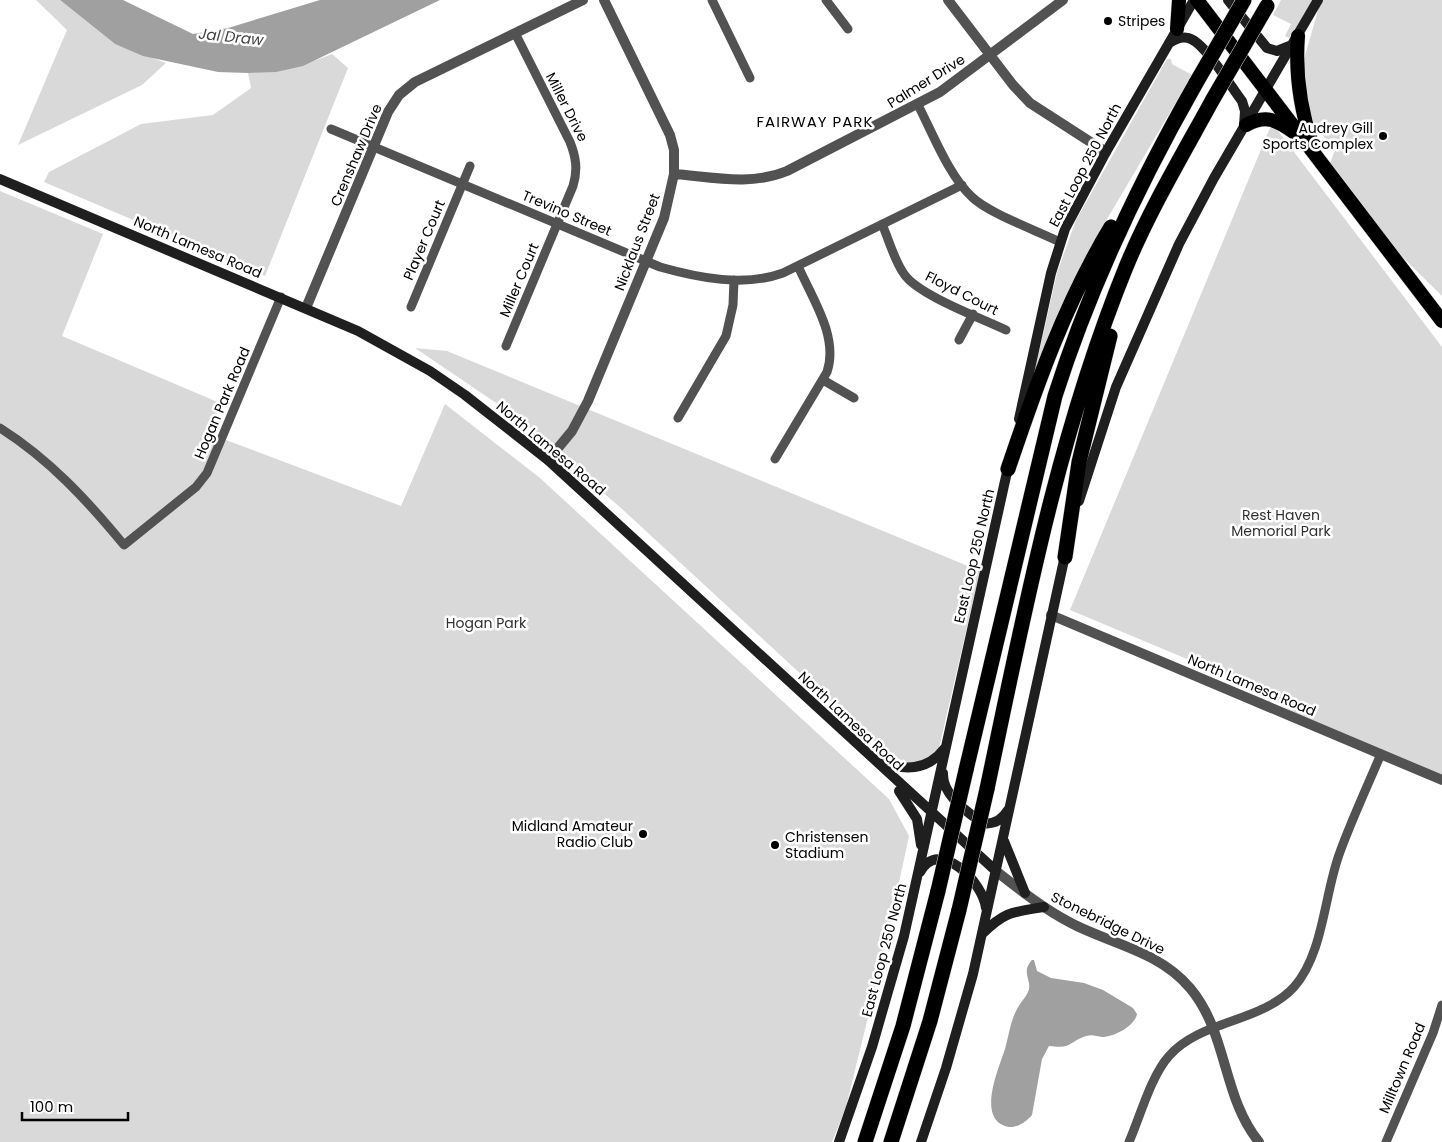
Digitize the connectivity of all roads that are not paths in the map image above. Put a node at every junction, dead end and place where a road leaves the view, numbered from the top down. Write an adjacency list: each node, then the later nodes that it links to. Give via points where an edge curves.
1 (583, 0): 16 (street, Crenshaw Drive)
2 (604, 0): 32 (street, Nicklaus Street, via 670,135)
3 (712, 0): 20 (street)
4 (826, 0): 14 (street)
5 (948, 0): 19 (street)
6 (1063, 0): 19 (street, Palmer Drive)
7 (1179, 0): 15 (highway)
8 (1194, 0): 15 (main road, East Loop 250 North)
9 (1198, 0): 21 (highway)
10 (1228, 0): 17 (main road, via 1267,48 1277,51)
11 (1244, 0): 26 (highway, bridge)
12 (1318, 0): 17 (main road)
13 (1269, 3): 31 (highway, bridge)
14 (848, 29)
15 (1177, 29): 18 (main road, East Loop 250 North)
16 (515, 34): 27 (street, Crenshaw Drive, via 406,88 391,107); 36 (street, Miller Drive, via 574,152 575,179)
17 (1295, 40): 21 (main road); 29 (highway, via 1298,86)
18 (1169, 43): 23 (main road, via 1184,38 1198,43 1242,101 1246,116); 28 (main road, East Loop 250 North)
19 (990, 56): 22 (street, Palmer Drive); 28 (street, via 1030,103)
20 (750, 78)
21 (1266, 91): 23 (main road); 25 (highway)
22 (918, 105): 32 (street, Palmer Drive, via 772,177 751,180); 35 (street)
23 (1244, 127): 25 (highway, via 1256,119 1269,119); 57 (main road, via 1190,222 1127,358 1092,454)
24 (331, 129): 27 (street, Trevino Street)
25 (1304, 140): 29 (highway)
26 (1162, 142): 56 (highway, via 1105,238 1071,304); 78 (highway, bridge, via 1104,264 1070,348 1055,396 938,891 903,1026)
27 (374, 146): 34 (street, Trevino Street); 44 (street, Crenshaw Drive)
28 (1106, 152): 38 (main road, East Loop 250 North)
29 (1315, 154): 46 (highway)
30 (470, 166): 34 (street, Player Court)
31 (1175, 167): 57 (highway, via 1133,270 1106,351 1079,462); 79 (highway, bridge, via 1127,266 1083,385 1013,664 959,910 930,1021)
32 (674, 174): 39 (street, Nicklaus Street, via 669,204)
33 (0, 179): 42 (main road, North Lamesa Road)
34 (463, 184): 36 (street, Trevino Street); 43 (street, Player Court)
35 (962, 185): 37 (street, Trevino Street); 38 (street, via 979,203)
36 (557, 223): 39 (street, Trevino Street); 49 (street, Miller Court)
37 (882, 224): 40 (street, Trevino Street); 45 (street, Floyd Court, via 909,280 923,291)
38 (1060, 242): 56 (main road, East Loop 250 North, via 1046,290)
39 (646, 261): 41 (street, Trevino Street, via 683,274); 55 (street, Nicklaus Street, via 588,401 572,432)
40 (798, 266): 41 (street, Trevino Street, via 769,278); 50 (street, via 831,345 831,362)
41 (734, 280): 52 (street, via 733,305 726,336)
42 (281, 297): 44 (main road, North Lamesa Road); 53 (street, Hogan Park Road, via 207,473 196,488 124,545 71,484)
43 (411, 307)
44 (306, 308): 55 (main road, North Lamesa Road, via 358,331 430,371)
45 (973, 314): 47 (street, Floyd Court); 48 (street)
46 (1442, 321)
47 (1006, 330)
48 (960, 340)
49 (506, 346)
50 (823, 380): 51 (street); 54 (street)
51 (854, 398)
52 (678, 418)
53 (0, 428)
54 (775, 459)
55 (548, 460): 61 (main road, North Lamesa Road)
56 (1008, 469): 59 (main road, East Loop 250 North)
57 (1065, 557): 58 (main road)
58 (1051, 614): 60 (street, North Lamesa Road); 63 (main road)
59 (948, 745): 61 (main road, via 935,760 914,768); 63 (main road, via 943,778 949,794 982,823 995,823); 64 (main road, East Loop 250 North)
60 (1381, 754): 62 (street, North Lamesa Road); 74 (street, via 1340,852 1314,951 1301,976 1280,998)
61 (874, 761): 64 (main road, North Lamesa Road); 66 (main road, via 904,796 917,819)
62 (1442, 780)
63 (1010, 806): 65 (main road)
64 (932, 814): 66 (main road, East Loop 250 North); 67 (main road, North Lamesa Road)
65 (1004, 840): 67 (main road); 69 (main road)
66 (920, 864): 68 (main road, East Loop 250 North)
67 (996, 871): 69 (street, Stonebridge Drive); 71 (main road)
68 (914, 891): 71 (main road, via 919,874 928,862 939,858 950,861 983,893); 77 (main road, East Loop 250 North, via 882,1012)
69 (1025, 893): 70 (street, Stonebridge Drive)
70 (1044, 908): 72 (main road, via 998,918); 74 (street, Stonebridge Drive, via 1166,966 1200,1000)
71 (985, 921): 72 (main road)
72 (982, 935): 80 (main road, via 965,1006)
73 (1442, 1005): 75 (street, Milltown Road)
74 (1214, 1028): 81 (street, via 1180,1047 1164,1062); 82 (street, Stonebridge Drive, via 1241,1115)
75 (1433, 1033): 76 (street); 83 (street, Milltown Road)
76 (1442, 1036)
77 (839, 1142)
78 (865, 1142)
79 (891, 1142)
80 (921, 1142)
81 (1129, 1142)
82 (1259, 1142)
83 (1386, 1142)

